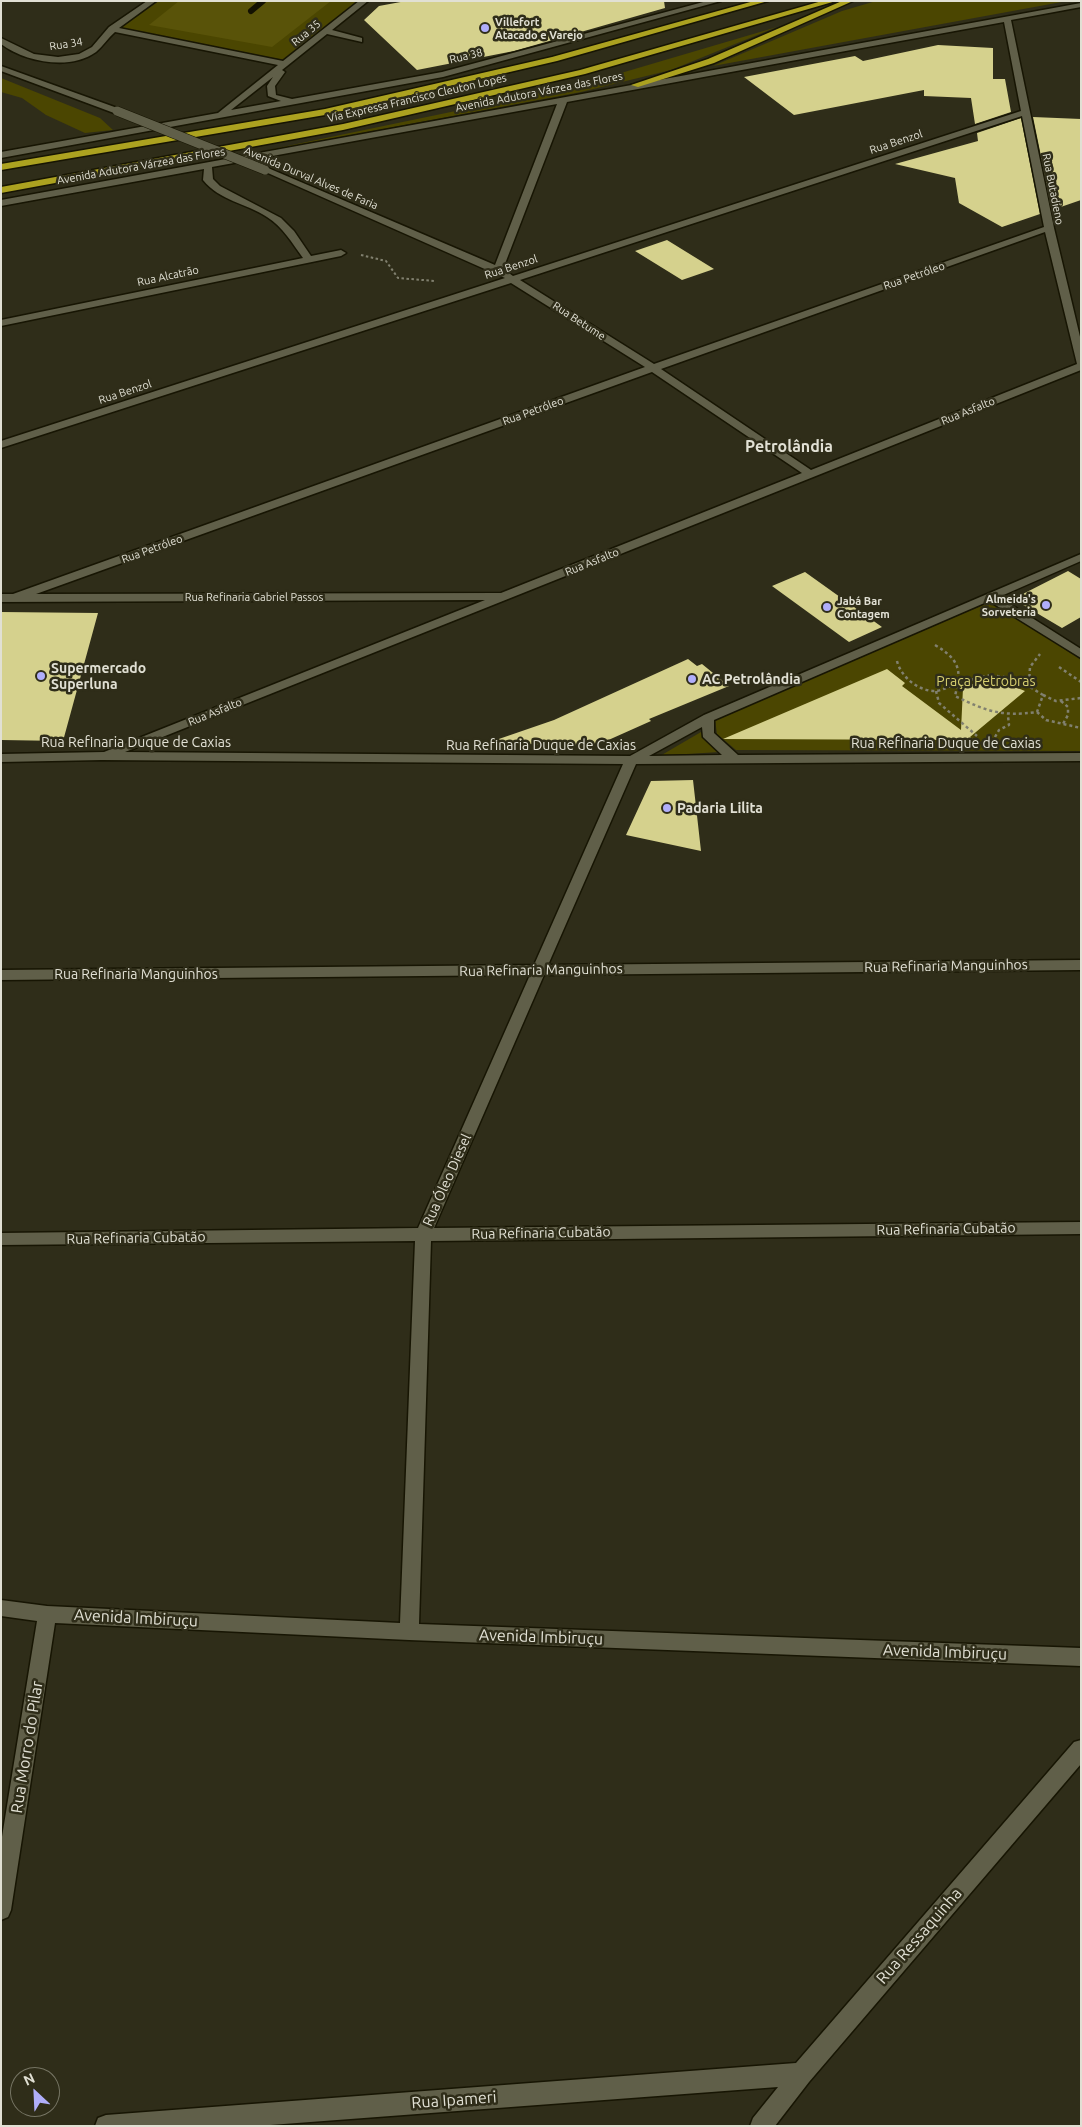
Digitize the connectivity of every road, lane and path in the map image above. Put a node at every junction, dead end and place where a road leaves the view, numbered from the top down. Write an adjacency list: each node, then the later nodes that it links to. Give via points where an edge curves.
1 (152, 1): 9 (street, Rua 34)
2 (365, 1): 10 (street, Rua 35)
3 (717, 1): 17 (street, Rua 38, via 443,74)
4 (764, 1): 22 (highway, Via Expressa Francisco Cleuton Lopes, via 554,59 325,112)
5 (832, 1): 23 (highway, Via Expressa Francisco Cleuton Lopes, via 582,72 343,127)
6 (849, 1): 15 (highway, via 711,61)
7 (1081, 4): 8 (street, Avenida Adutora Várzea das Flores)
8 (1007, 18): 15 (street, Avenida Adutora Várzea das Flores); 18 (street, Rua Butadieno)
9 (112, 29): 11 (street, Rua 34, via 92,51 69,57 34,58 21,54); 13 (street)
10 (326, 31): 12 (street); 13 (street, Rua 35)
11 (1, 40)
12 (358, 40)
13 (286, 64): 17 (street, Rua 35, via 271,86 272,96); 19 (street, Rua 35)
14 (1, 68): 28 (street, Avenida Durval Alves de Faria, bridge, via 117,110 265,170)
15 (635, 86): 16 (street, Avenida Adutora Várzea das Flores)
16 (563, 100): 21 (street, Avenida Adutora Várzea das Flores); 28 (street)
17 (300, 102): 19 (street, Rua 38)
18 (1027, 112): 25 (street, Rua Butadieno); 29 (street, Rua Benzol)
19 (218, 116): 20 (street)
20 (1, 154)
21 (208, 165): 24 (street, Avenida Adutora Várzea das Flores); 27 (street, via 208,180 220,193 277,219 290,232)
22 (1, 167)
23 (1, 190)
24 (1, 203)
25 (1049, 228): 32 (street, Rua Butadieno); 33 (street, Rua Petróleo)
26 (341, 253): 27 (street, Rua Alcatrão); 30 (path, via 386,260 398,278)
27 (308, 260): 31 (street, Rua Alcatrão)
28 (498, 270): 29 (street, Rua Betume)
29 (514, 279): 33 (street, Rua Betume); 34 (street, Rua Benzol)
30 (440, 280)
31 (1, 324)
32 (1081, 364): 35 (street, Rua Asfalto)
33 (652, 368): 35 (street, Rua Betume); 40 (street, Rua Petróleo)
34 (1, 445)
35 (810, 474): 37 (street, Rua Asfalto)
36 (1081, 557): 38 (street)
37 (506, 596): 40 (street, Rua Refinaria Gabriel Passos); 58 (street, Rua Asfalto)
38 (991, 597): 43 (street); 53 (street)
39 (1, 598): 40 (street, Rua Refinaria Gabriel Passos)
40 (17, 598)
41 (935, 645): 45 (path, via 960,665)
42 (1040, 654): 46 (path, via 1030,667)
43 (1081, 654)
44 (898, 661): 47 (path, via 898,668 906,678)
45 (958, 683): 46 (path, via 993,674 1013,675); 47 (path); 52 (path, via 955,696 978,708)
46 (1029, 683): 48 (path)
47 (936, 691): 56 (path, via 939,703)
48 (1043, 695): 50 (path); 51 (path)
49 (1081, 698): 50 (path)
50 (1061, 701): 54 (path, via 1068,707)
51 (1037, 712): 52 (path); 54 (path, via 1046,720)
52 (1008, 716): 57 (path, via 1009,725 995,734)
53 (708, 718): 61 (street); 62 (street, via 708,734)
54 (1062, 724): 55 (path)
55 (1081, 728)
56 (982, 740)
57 (996, 740)
58 (102, 756): 60 (street, Rua Refinaria Duque de Caxias); 61 (street, Rua Refinaria Duque de Caxias)
59 (1081, 757): 62 (street, Rua Refinaria Duque de Caxias)
60 (1, 758)
61 (631, 760): 62 (street, Rua Refinaria Duque de Caxias); 64 (street, Rua Óleo Diesel)
62 (736, 760)
63 (1081, 965): 64 (street, Rua Refinaria Manguinhos)
64 (539, 970): 65 (street, Rua Refinaria Manguinhos); 67 (street, Rua Óleo Diesel)
65 (1, 975)
66 (1081, 1228): 67 (street, Rua Refinaria Cubatão)
67 (423, 1235): 68 (street, Rua Refinaria Cubatão); 71 (street, Rua Óleo Diesel)
68 (1, 1239)
69 (1, 1608): 70 (street, Avenida Imbiruçu)
70 (47, 1614): 71 (street, Avenida Imbiruçu); 74 (street, Rua Morro do Pilar)
71 (409, 1632): 72 (street, Avenida Imbiruçu)
72 (1081, 1657)
73 (1081, 1749): 75 (street, Rua Ressaquinha)
74 (1, 1910)
75 (801, 2074): 76 (street, Rua Ipameri); 77 (street, Rua Ressaquinha)
76 (106, 2126)
77 (761, 2126)

